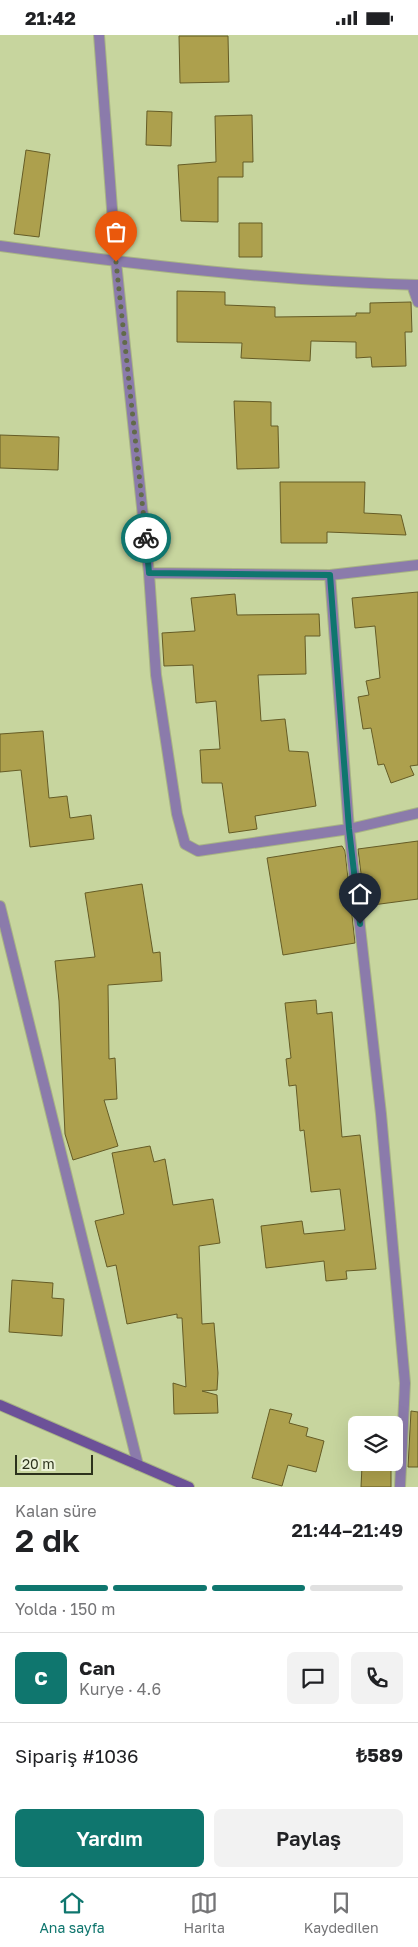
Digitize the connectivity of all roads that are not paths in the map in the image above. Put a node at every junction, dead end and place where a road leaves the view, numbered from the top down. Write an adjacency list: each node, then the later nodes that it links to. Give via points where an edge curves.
1 (99, 35): 3 (street)
2 (0, 247): 3 (street)
3 (116, 262): 4 (street, via 312,280); 7 (street)
4 (415, 285): 5 (street)
5 (418, 302)
6 (418, 565): 8 (street)
7 (149, 573): 8 (street); 10 (street, via 156,675 177,814 185,844 198,851)
8 (330, 575): 10 (street)
9 (418, 813): 10 (street)
10 (349, 829): 15 (street, via 381,1114 405,1383)
11 (0, 906): 13 (street)
12 (0, 1405): 13 (street)
13 (138, 1465): 14 (street)
14 (190, 1487)
15 (400, 1487)

